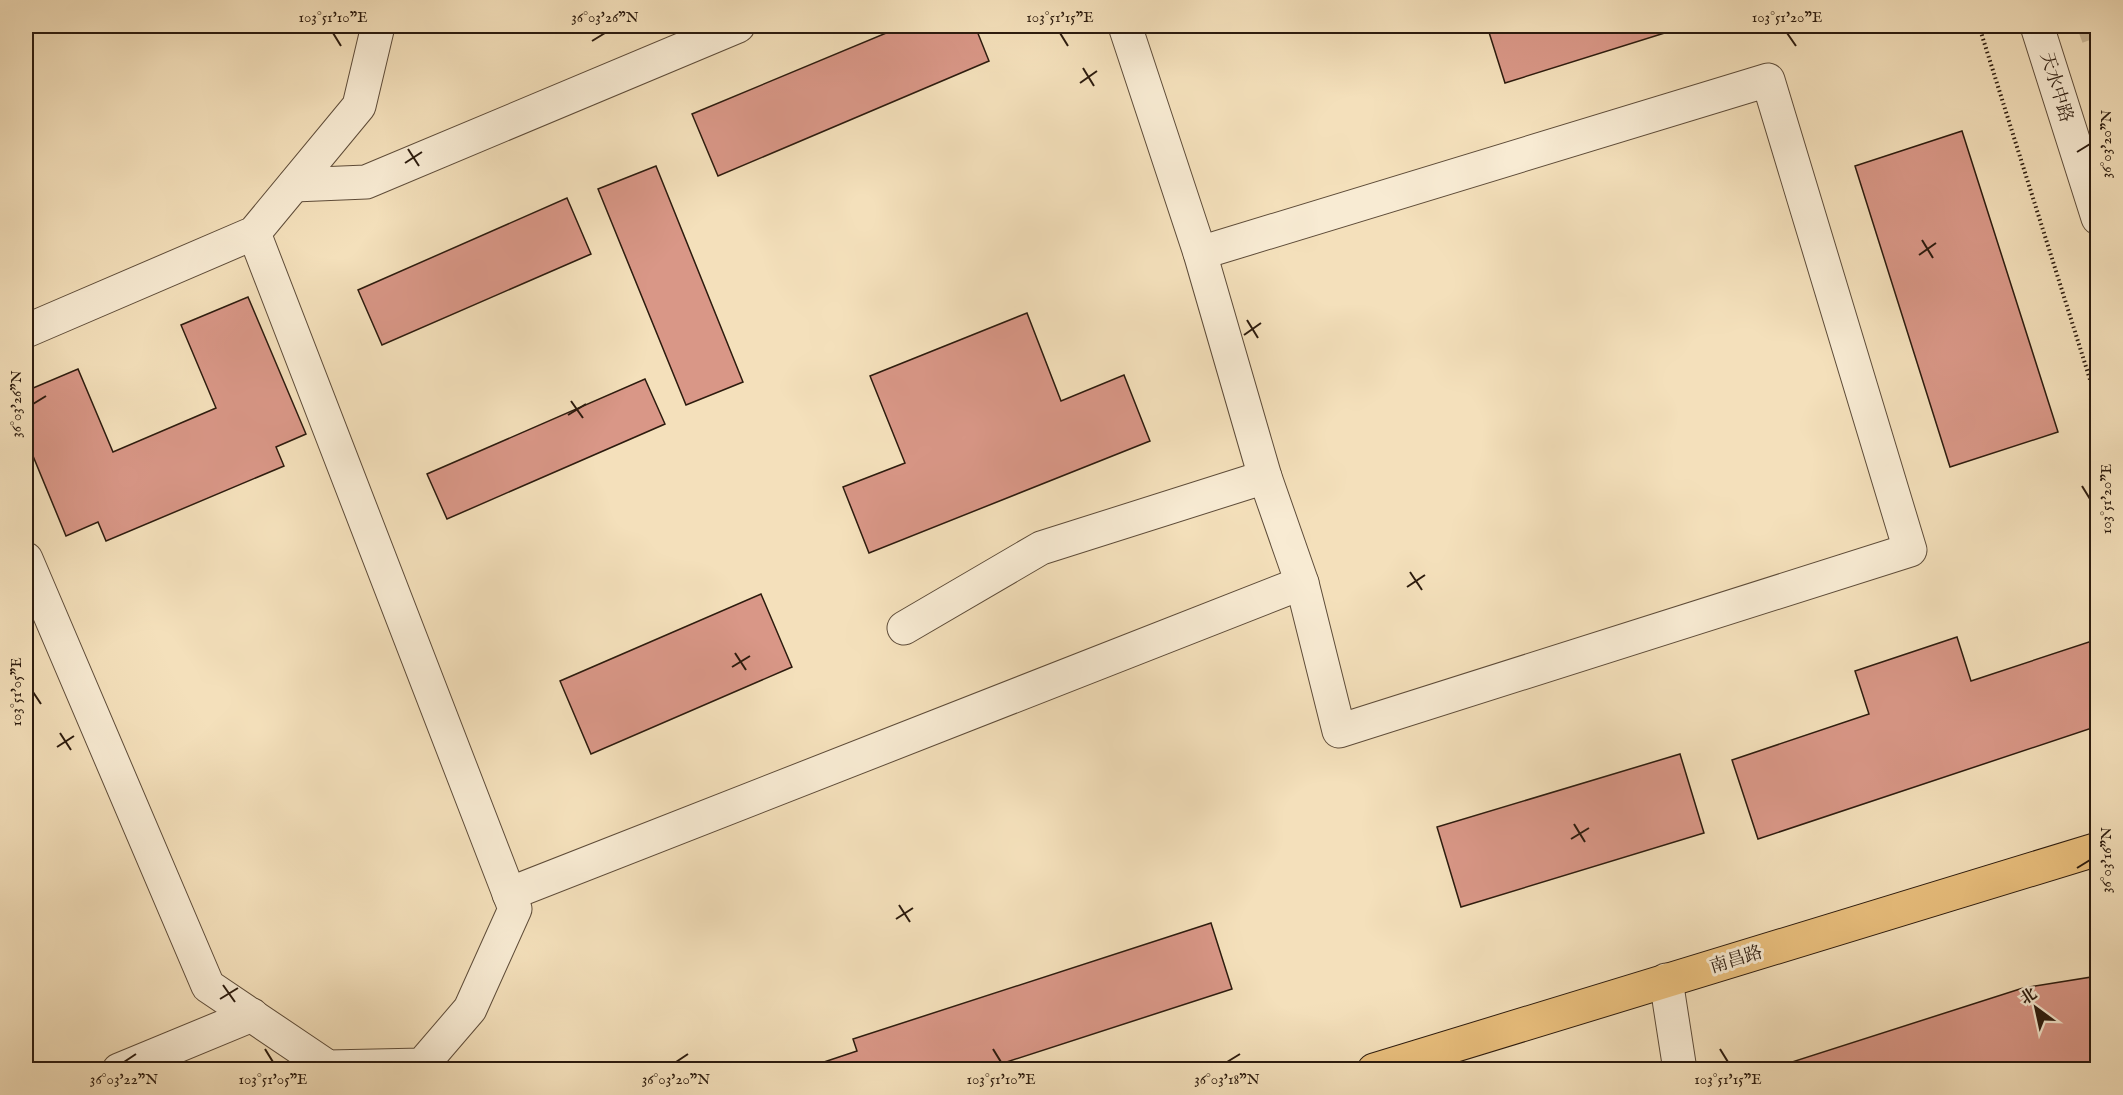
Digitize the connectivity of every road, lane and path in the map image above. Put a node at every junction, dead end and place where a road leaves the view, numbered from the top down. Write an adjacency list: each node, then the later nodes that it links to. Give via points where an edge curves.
1 (378, 26): 6 (street, via 359,106)
2 (738, 26): 6 (street, via 366,182)
3 (1125, 26): 9 (street)
4 (1979, 26): 11 (path)
5 (2037, 26): 7 (street, 天水中路)
6 (294, 185): 8 (street)
7 (2097, 218)
8 (254, 233): 10 (street); 17 (street)
9 (1200, 253): 12 (street); 14 (street, via 1768,80 1910,550 1339,731)
10 (26, 331)
11 (2097, 405)
12 (1265, 477): 14 (street); 15 (street, via 1041,548)
13 (26, 559): 19 (street, via 208,986)
14 (1302, 583): 17 (street)
15 (904, 628)
16 (2097, 849): 18 (main road, 南昌路)
17 (509, 894): 19 (street, via 515,909 470,1009 422,1065 328,1067)
18 (1666, 980): 21 (main road, 南昌路); 22 (street)
19 (252, 1015): 20 (street)
20 (118, 1070)
21 (1374, 1070)
22 (1680, 1070)

